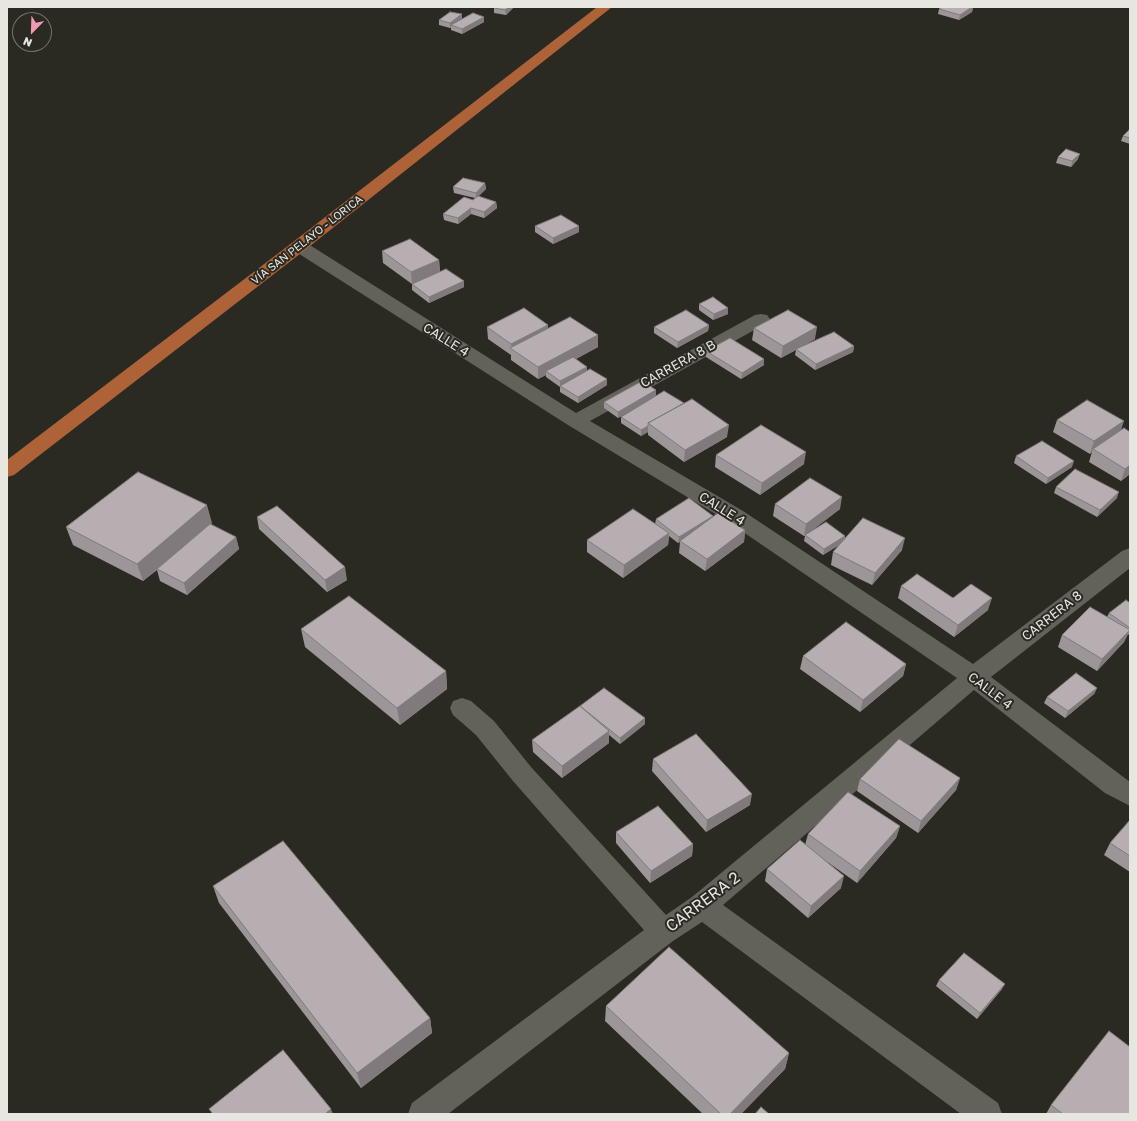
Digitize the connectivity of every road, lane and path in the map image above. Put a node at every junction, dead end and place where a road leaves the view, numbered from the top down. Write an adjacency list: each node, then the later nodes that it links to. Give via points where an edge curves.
1 (605, 7): 2 (main road, VÍA SAN PELAYO - LORICA)
2 (299, 246): 4 (street, CALLE 4); 5 (main road, VÍA SAN PELAYO - LORICA)
3 (761, 319): 4 (street, CARRERA 8 B)
4 (575, 421): 7 (street, CALLE 4, via 735,516)
5 (7, 470)
6 (1130, 556): 7 (street, CARRERA 8)
7 (974, 677): 9 (street, CALLE 4, via 1114,786); 10 (street, CARRERA 2)
8 (462, 708): 11 (street, via 485,728 522,774)
9 (1130, 795)
10 (702, 906): 11 (street, CARRERA 2); 13 (street)
11 (663, 932): 12 (street, CARRERA 2)
12 (423, 1114)
13 (987, 1114)

